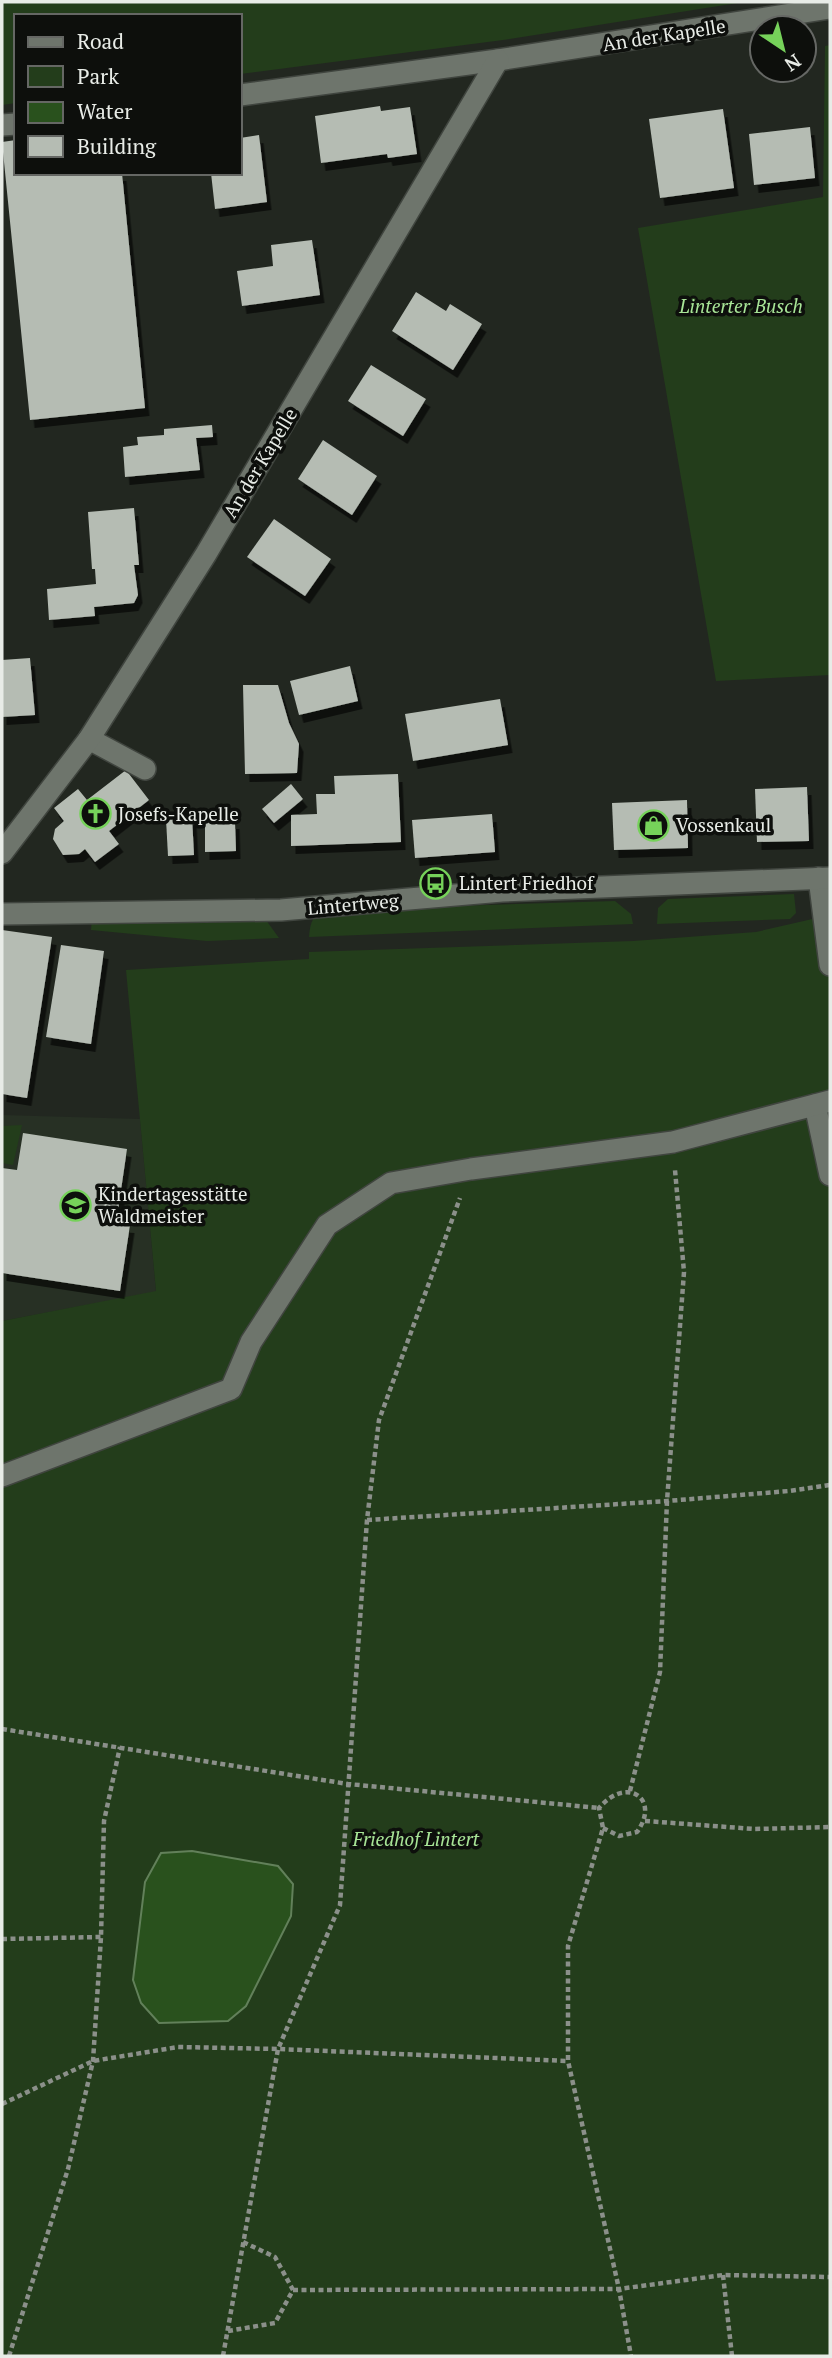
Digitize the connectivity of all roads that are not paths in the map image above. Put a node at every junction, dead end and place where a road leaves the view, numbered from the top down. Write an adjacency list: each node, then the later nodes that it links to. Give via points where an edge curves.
1 (830, 8): 2 (street, An der Kapelle)
2 (498, 60): 3 (street, An der Kapelle); 4 (street, An der Kapelle, via 206,554)
3 (242, 94)
4 (89, 739): 5 (street); 6 (street, An der Kapelle)
5 (145, 769)
6 (2, 853)
7 (825, 878): 8 (street, Lintertweg, via 502,891 281,910); 9 (street)
8 (2, 914)
9 (828, 930): 10 (street)
10 (830, 965)
11 (822, 1103): 12 (street); 13 (street, via 673,1142 391,1183 327,1225 251,1342)
12 (830, 1178)
13 (231, 1389): 14 (street); 15 (street)
14 (222, 1409)
15 (2, 1476)

